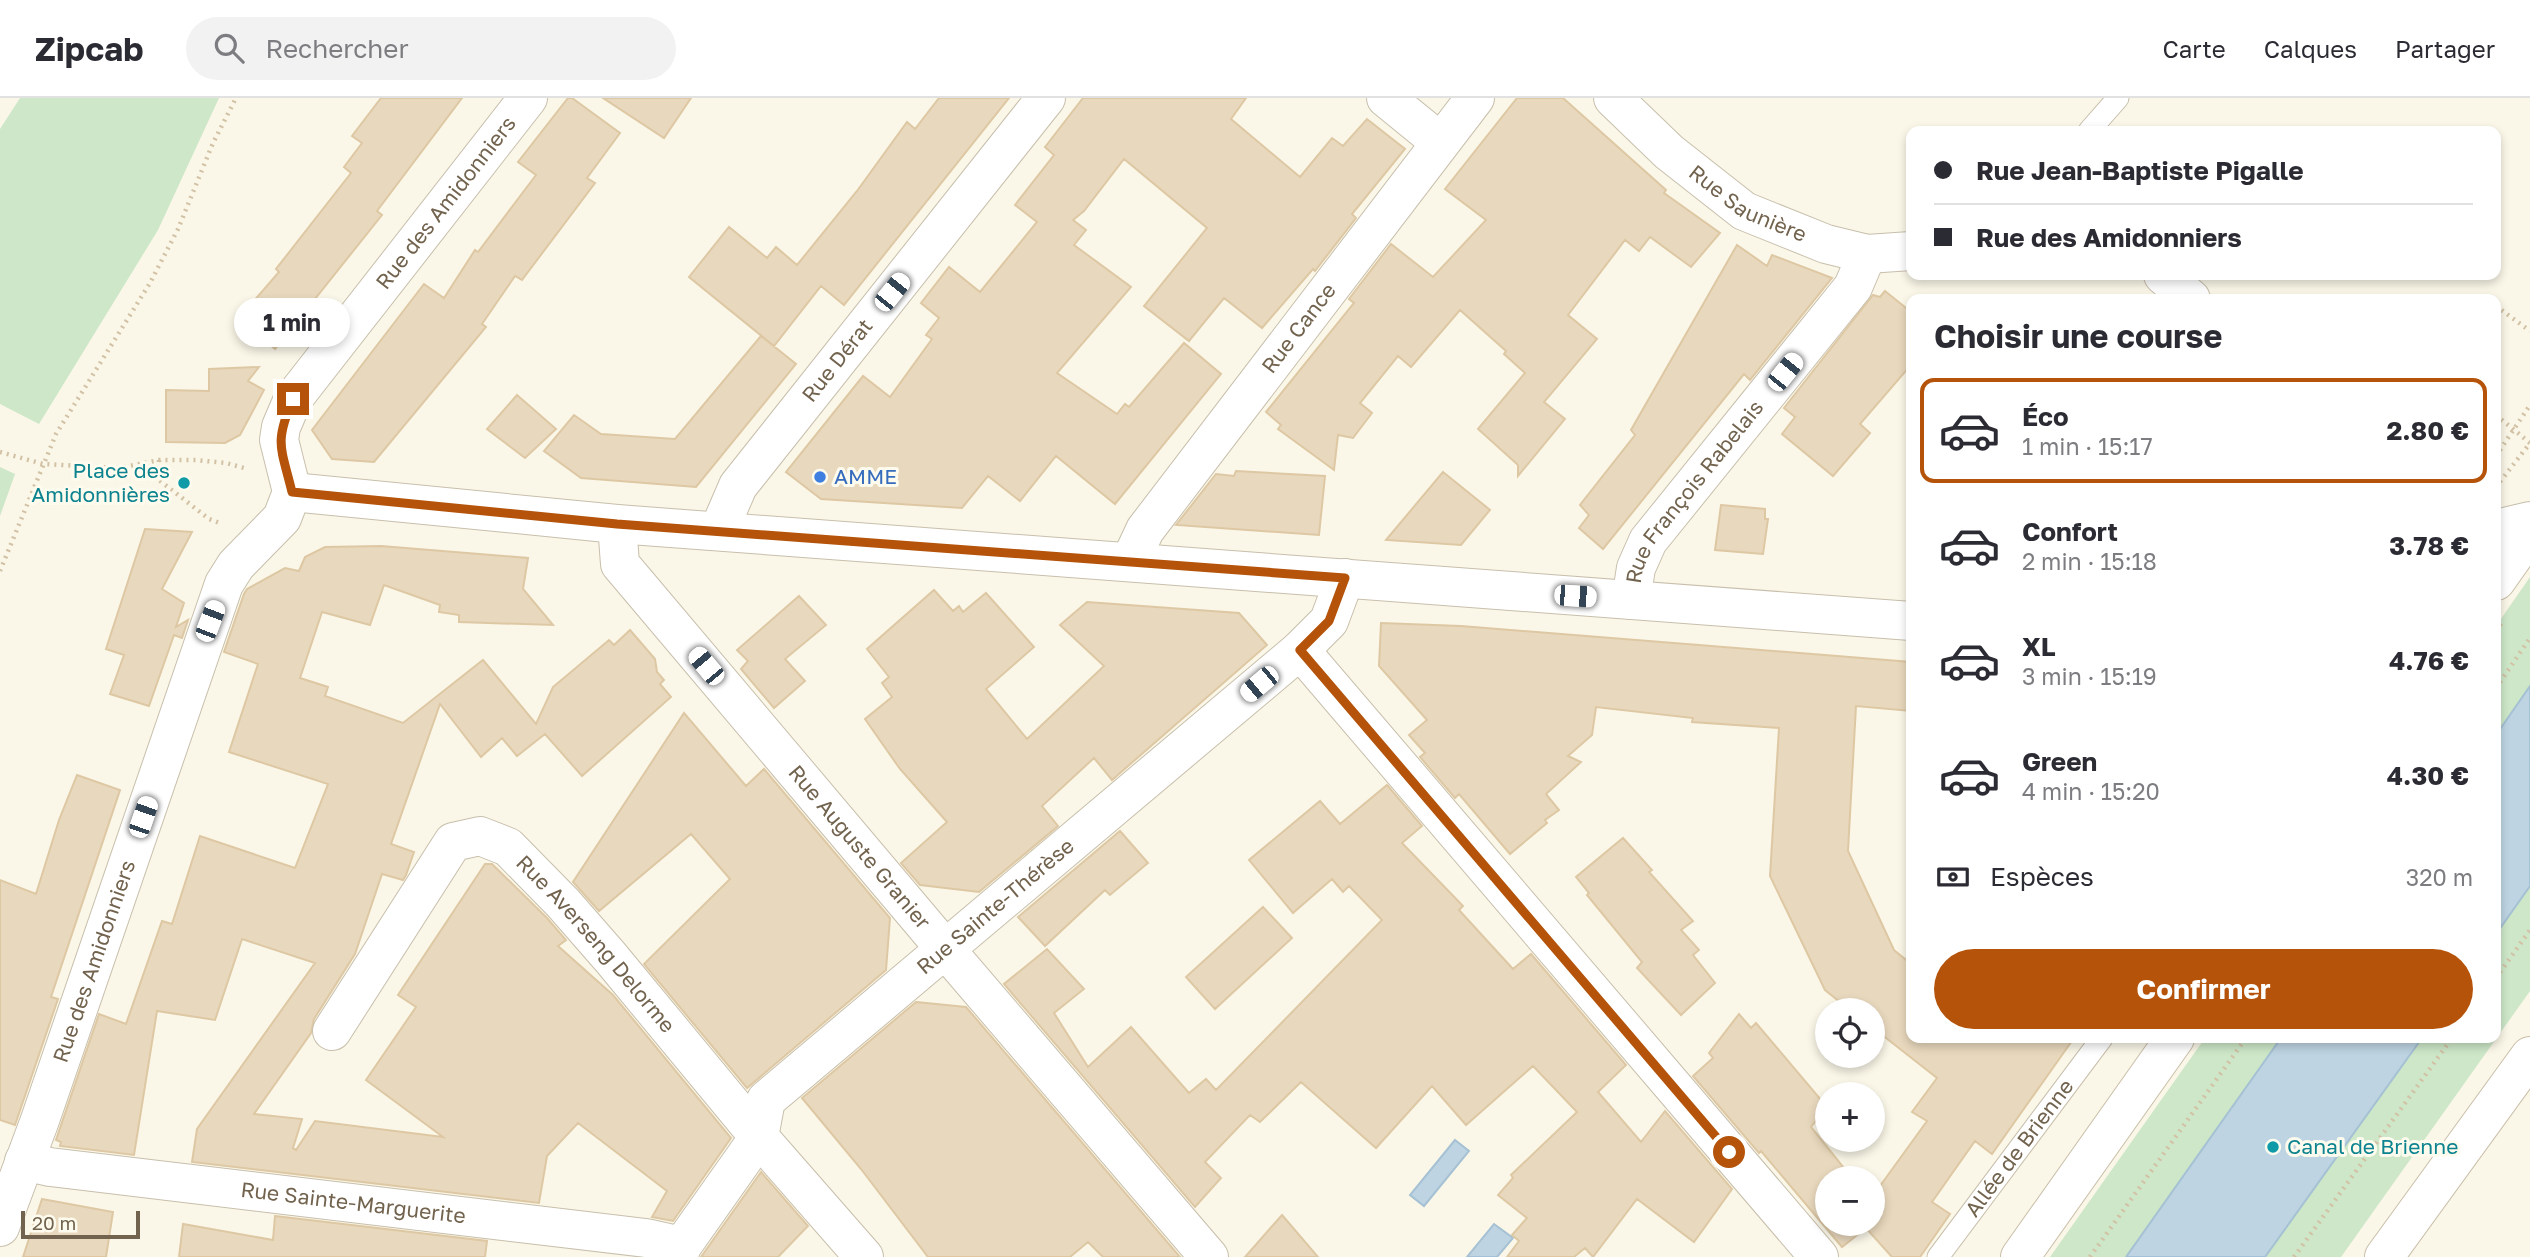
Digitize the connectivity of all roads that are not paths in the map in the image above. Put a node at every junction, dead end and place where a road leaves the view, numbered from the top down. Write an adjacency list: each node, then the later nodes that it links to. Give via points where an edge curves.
1 (528, 98): 13 (street, Rue des Amidonniers, via 293,399 279,440)
2 (1046, 98): 17 (street, Rue Dérat, via 738,486)
3 (1386, 98): 8 (street)
4 (1475, 98): 8 (street, Rue Cance)
5 (1613, 98): 10 (street, Rue Saunière, via 1669,152 1744,211 1826,244)
6 (2118, 98): 7 (lane)
7 (2093, 126)
8 (1440, 142): 19 (street, Rue Cance, via 1145,530)
9 (1906, 251): 10 (street, Rue Saunière)
10 (1867, 254): 22 (street, Rue François Rabelais, via 1853,288 1648,541 1636,568)
11 (2169, 280): 12 (street)
12 (2185, 294)
13 (292, 492): 15 (street); 31 (street, Rue des Amidonniers, via 282,518 236,565 224,584)
14 (2530, 521): 16 (street)
15 (617, 524): 17 (street); 25 (street, Rue Auguste Granier, via 620,564)
16 (2501, 528)
17 (719, 530): 19 (street)
18 (2530, 533): 20 (street)
19 (1130, 562): 21 (street)
20 (2501, 574)
21 (1345, 578): 22 (street); 24 (street, Rue Sainte-Thérèse, via 1329,621)
22 (1631, 600): 23 (street)
23 (1906, 621)
24 (1300, 650): 25 (street, Rue Sainte-Thérèse); 36 (street)
25 (946, 950): 30 (street, Rue Sainte-Thérèse, via 766,1100); 35 (street, Rue Auguste Granier)
26 (332, 1031): 30 (street, Rue Averseng Delorme, via 453,842 480,836 508,847 563,903)
27 (2098, 1043): 37 (lane, Allée de Brienne)
28 (2171, 1043): 38 (street)
29 (2530, 1056): 39 (street)
30 (759, 1137): 33 (street, Rue Sainte-Thérèse); 34 (street, Rue Averseng Delorme)
31 (24, 1161): 32 (street, Rue des Amidonniers); 33 (street, Rue Sainte-Marguerite, via 646,1238)
32 (0, 1227)
33 (680, 1251)
34 (864, 1257)
35 (1209, 1257)
36 (1819, 1257)
37 (1938, 1257)
38 (2020, 1257)
39 (2384, 1257)

